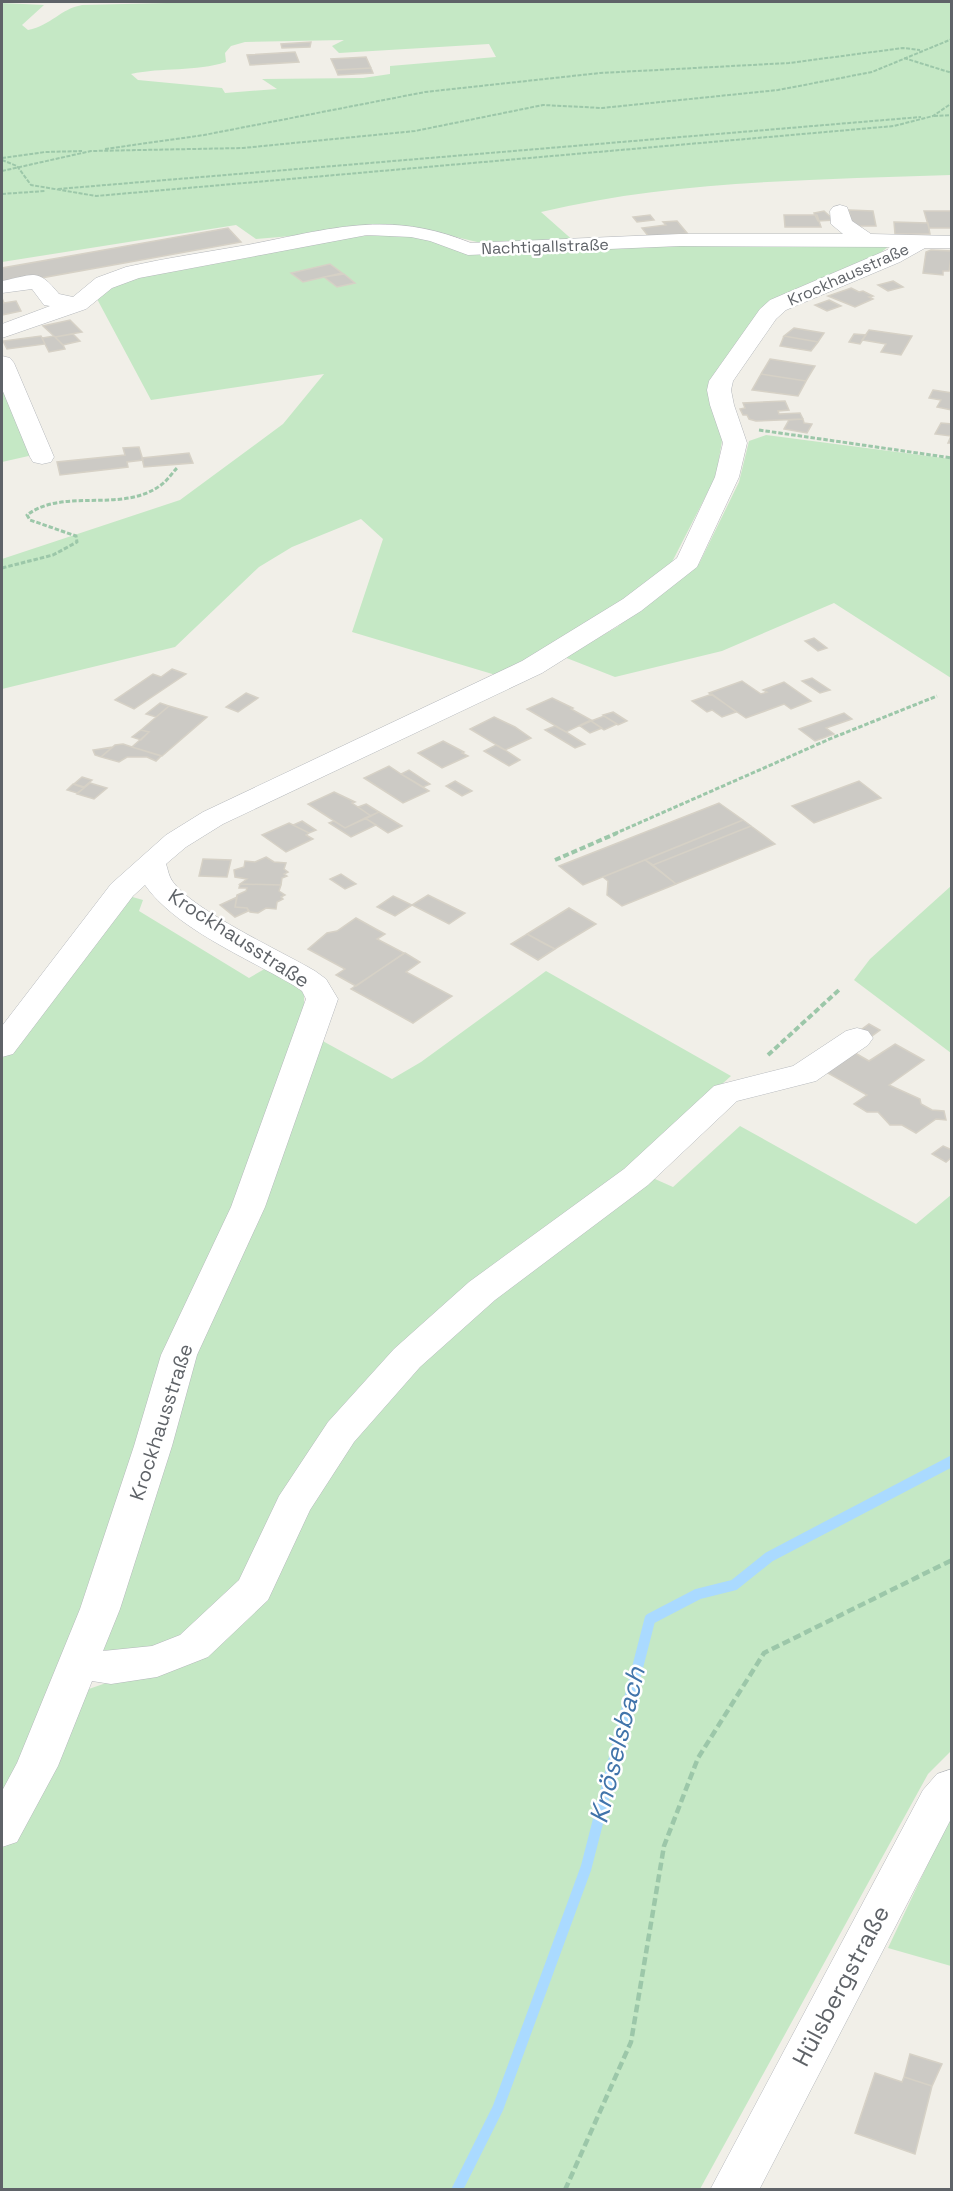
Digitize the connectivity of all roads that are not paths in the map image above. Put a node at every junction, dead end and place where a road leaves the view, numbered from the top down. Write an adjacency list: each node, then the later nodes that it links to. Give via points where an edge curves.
1 (833, 216): 3 (street)
2 (951, 235): 4 (street, Krockhausstraße)
3 (855, 240): 4 (street, Nachtigallstraße); 6 (street, Nachtigallstraße, via 680,240 625,234 468,249 411,231 367,230 135,272 104,284)
4 (921, 241): 10 (street, Krockhausstraße, via 778,305 721,381 720,398 735,443 727,477 688,562 633,605 532,667 213,818)
5 (2, 287): 6 (street, via 38,281 52,300)
6 (78, 304): 7 (street, Nachtigallstraße)
7 (2, 331)
8 (2, 363): 9 (street)
9 (42, 457)
10 (151, 862): 12 (street, via 122,890); 13 (street, Krockhausstraße, via 164,890 304,978 315,986 322,999 248,1207 179,1355 100,1609)
11 (856, 1038): 13 (street, via 804,1074 726,1093 636,1177 482,1290 407,1358 340,1432 293,1506 254,1589 194,1646 158,1661 111,1668)
12 (2, 1047)
13 (78, 1663): 15 (street, Krockhausstraße, via 37,1766)
14 (951, 1786): 16 (street, Hülsbergstraße, via 938,1802)
15 (2, 1830)
16 (734, 2190)

